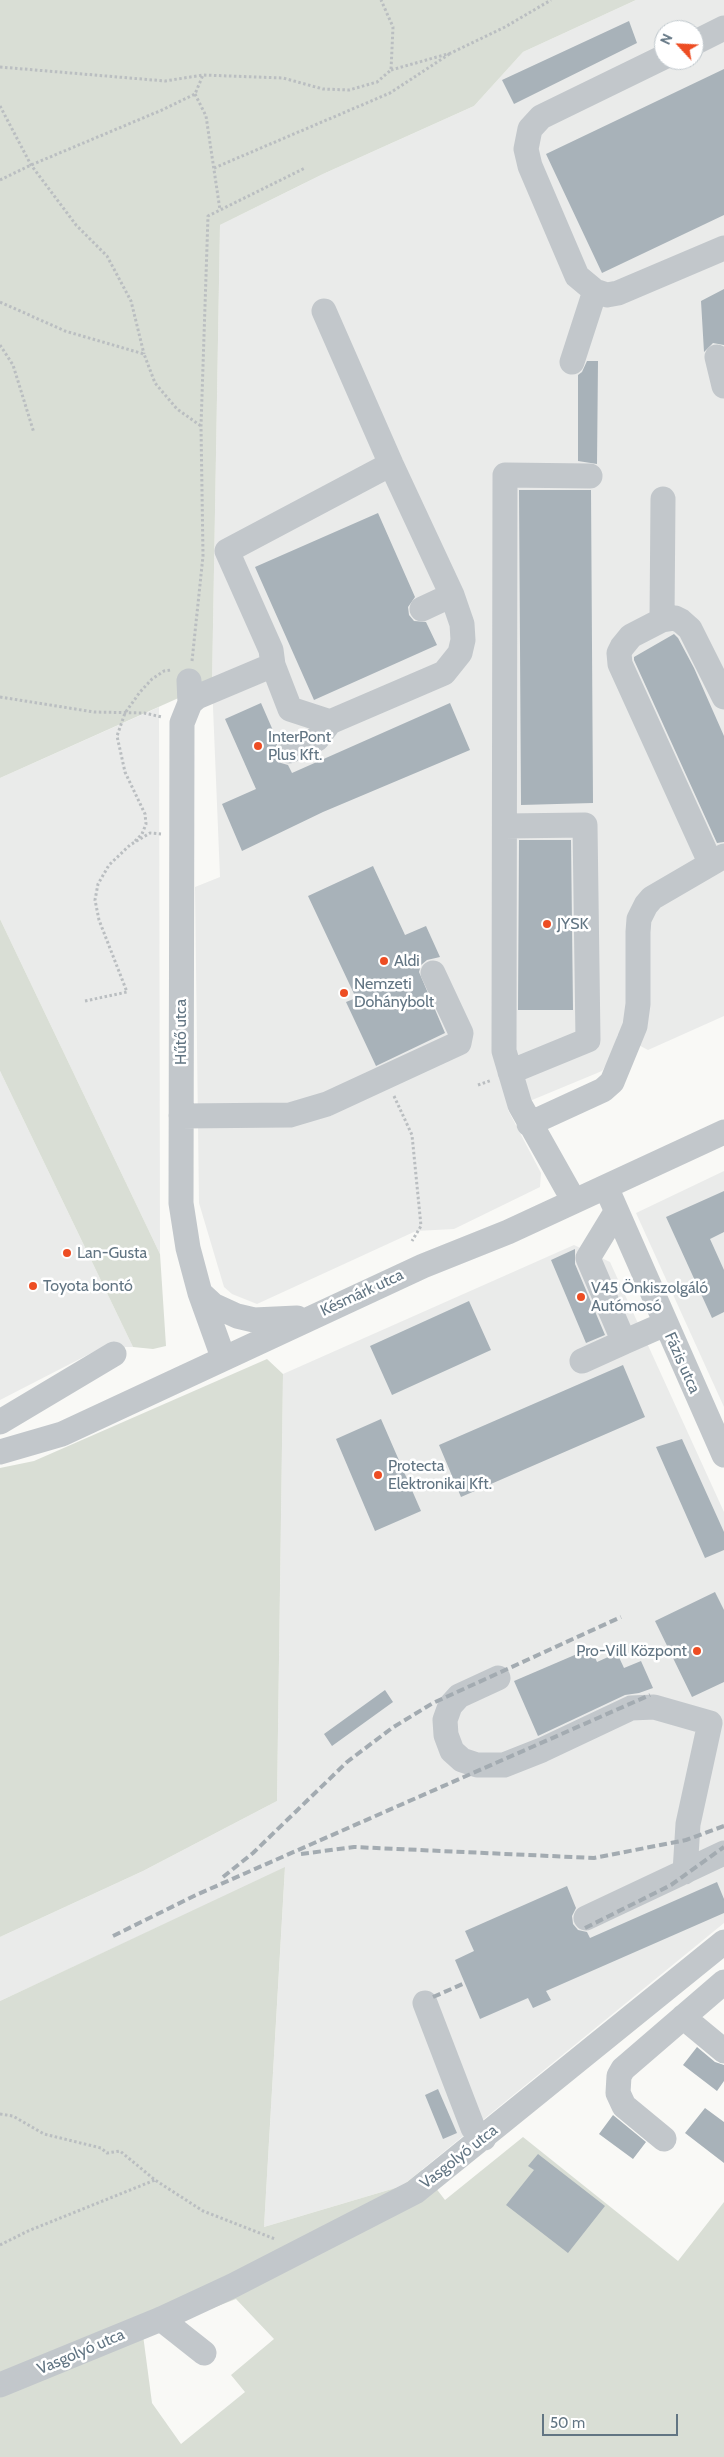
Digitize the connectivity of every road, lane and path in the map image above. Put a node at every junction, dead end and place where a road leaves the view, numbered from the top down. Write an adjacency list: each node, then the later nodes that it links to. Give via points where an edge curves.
1 (381, 0): 8 (path, via 392,27)
2 (550, 0): 5 (path, via 505,27)
3 (724, 28): 4 (street)
4 (704, 38)
5 (451, 53): 8 (path); 13 (path, via 390,93)
6 (654, 63): 18 (street, via 541,117 530,129 526,149 530,166 577,276)
7 (0, 67): 9 (path, via 165,81)
8 (391, 70): 9 (path, via 377,82 349,90 323,89 283,78)
9 (203, 75): 10 (path)
10 (195, 94): 12 (path); 13 (path, via 206,116)
11 (0, 106): 12 (path)
12 (31, 165): 15 (path); 22 (path, via 76,225 107,256 131,301)
13 (214, 168): 16 (path)
14 (305, 168): 16 (path)
15 (0, 180)
16 (220, 210): 26 (path, via 208,216)
17 (724, 248): 18 (street, via 618,293 607,295)
18 (595, 291): 24 (street)
19 (0, 302): 22 (path, via 65,332)
20 (324, 310): 28 (street)
21 (0, 345): 27 (path, via 14,365)
22 (144, 354): 26 (path, via 155,383 177,409)
23 (717, 357): 25 (street)
24 (572, 362)
25 (724, 386)
26 (201, 426): 35 (path, via 203,556)
27 (34, 433)
28 (391, 464): 31 (street); 34 (street, via 227,551 271,650)
29 (590, 476): 41 (street, via 505,475)
30 (663, 499): 33 (street)
31 (452, 595): 32 (street); 39 (street, via 462,624 463,640 460,653 444,673)
32 (422, 609)
33 (662, 620): 37 (street, via 675,618 690,629); 44 (street, via 626,641 620,653 620,664)
34 (273, 665): 35 (street, via 197,697); 39 (street, via 290,709)
35 (188, 694): 38 (path, via 144,713); 38 (path, via 164,671 152,679); 42 (street, Hűtő utca)
36 (0, 696): 38 (path, via 77,709)
37 (724, 698)
38 (125, 713): 43 (path, via 117,736 119,754 124,772 145,814 146,824 142,834)
39 (330, 722): 40 (street, via 317,739)
40 (289, 751)
41 (505, 826): 47 (street, via 504,1051); 47 (street, via 585,825 588,1040)
42 (180, 836): 43 (path, via 150,833); 49 (street, Hűtő utca)
43 (130, 845): 46 (path, via 108,865 98,884 95,900 99,920 127,992)
44 (717, 859): 50 (street, via 652,898 642,913 638,932 635,1026 612,1082 603,1090)
45 (433, 973): 48 (street, via 462,1039)
46 (85, 1001)
47 (510, 1072): 50 (street)
48 (385, 1077): 49 (street, via 327,1104 290,1115); 55 (path, via 412,1135 421,1226)
49 (181, 1116): 56 (street, Hűtő utca, via 181,1203)
50 (529, 1124): 53 (street)
51 (724, 1132): 52 (street, Késmárk utca)
52 (606, 1187): 53 (street, Késmárk utca); 54 (street, Fázis utca)
53 (574, 1201): 57 (street, Késmárk utca)
54 (616, 1212): 58 (street, Fázis utca); 59 (street, via 588,1258)
55 (412, 1241)
56 (200, 1293): 57 (street, via 224,1310 254,1320); 61 (street, Hűtő utca)
57 (310, 1318): 61 (street, Késmárk utca)
58 (665, 1324): 59 (street); 65 (street, Fázis utca)
59 (624, 1342): 62 (street)
60 (114, 1354): 63 (street)
61 (223, 1357): 64 (street, Késmárk utca, via 62,1434)
62 (582, 1361)
63 (0, 1422)
64 (0, 1452)
65 (724, 1455)
66 (498, 1678): 68 (street, via 459,1696 450,1706 445,1720 446,1736 452,1751 462,1760 477,1765 504,1764 542,1750 631,1708 654,1708 710,1723 688,1824)
67 (724, 1853): 68 (street)
68 (686, 1872): 69 (street)
69 (586, 1918)
70 (724, 1942): 76 (street, Vasgolyó utca)
71 (724, 1982): 73 (street)
72 (426, 2003): 76 (street, via 455,2103)
73 (683, 2017): 74 (street); 77 (street, via 622,2069 617,2081 624,2106)
74 (724, 2051)
75 (0, 2114): 78 (path, via 13,2116 44,2134 101,2148 107,2153 120,2151)
76 (484, 2138): 80 (street, Vasgolyó utca, via 415,2192)
77 (664, 2139)
78 (155, 2180): 79 (path); 80 (path, via 204,2211 262,2236)
79 (0, 2245)
80 (307, 2247): 81 (street, Vasgolyó utca)
81 (161, 2318): 82 (street); 83 (street, Vasgolyó utca)
82 (204, 2353)
83 (0, 2384)

